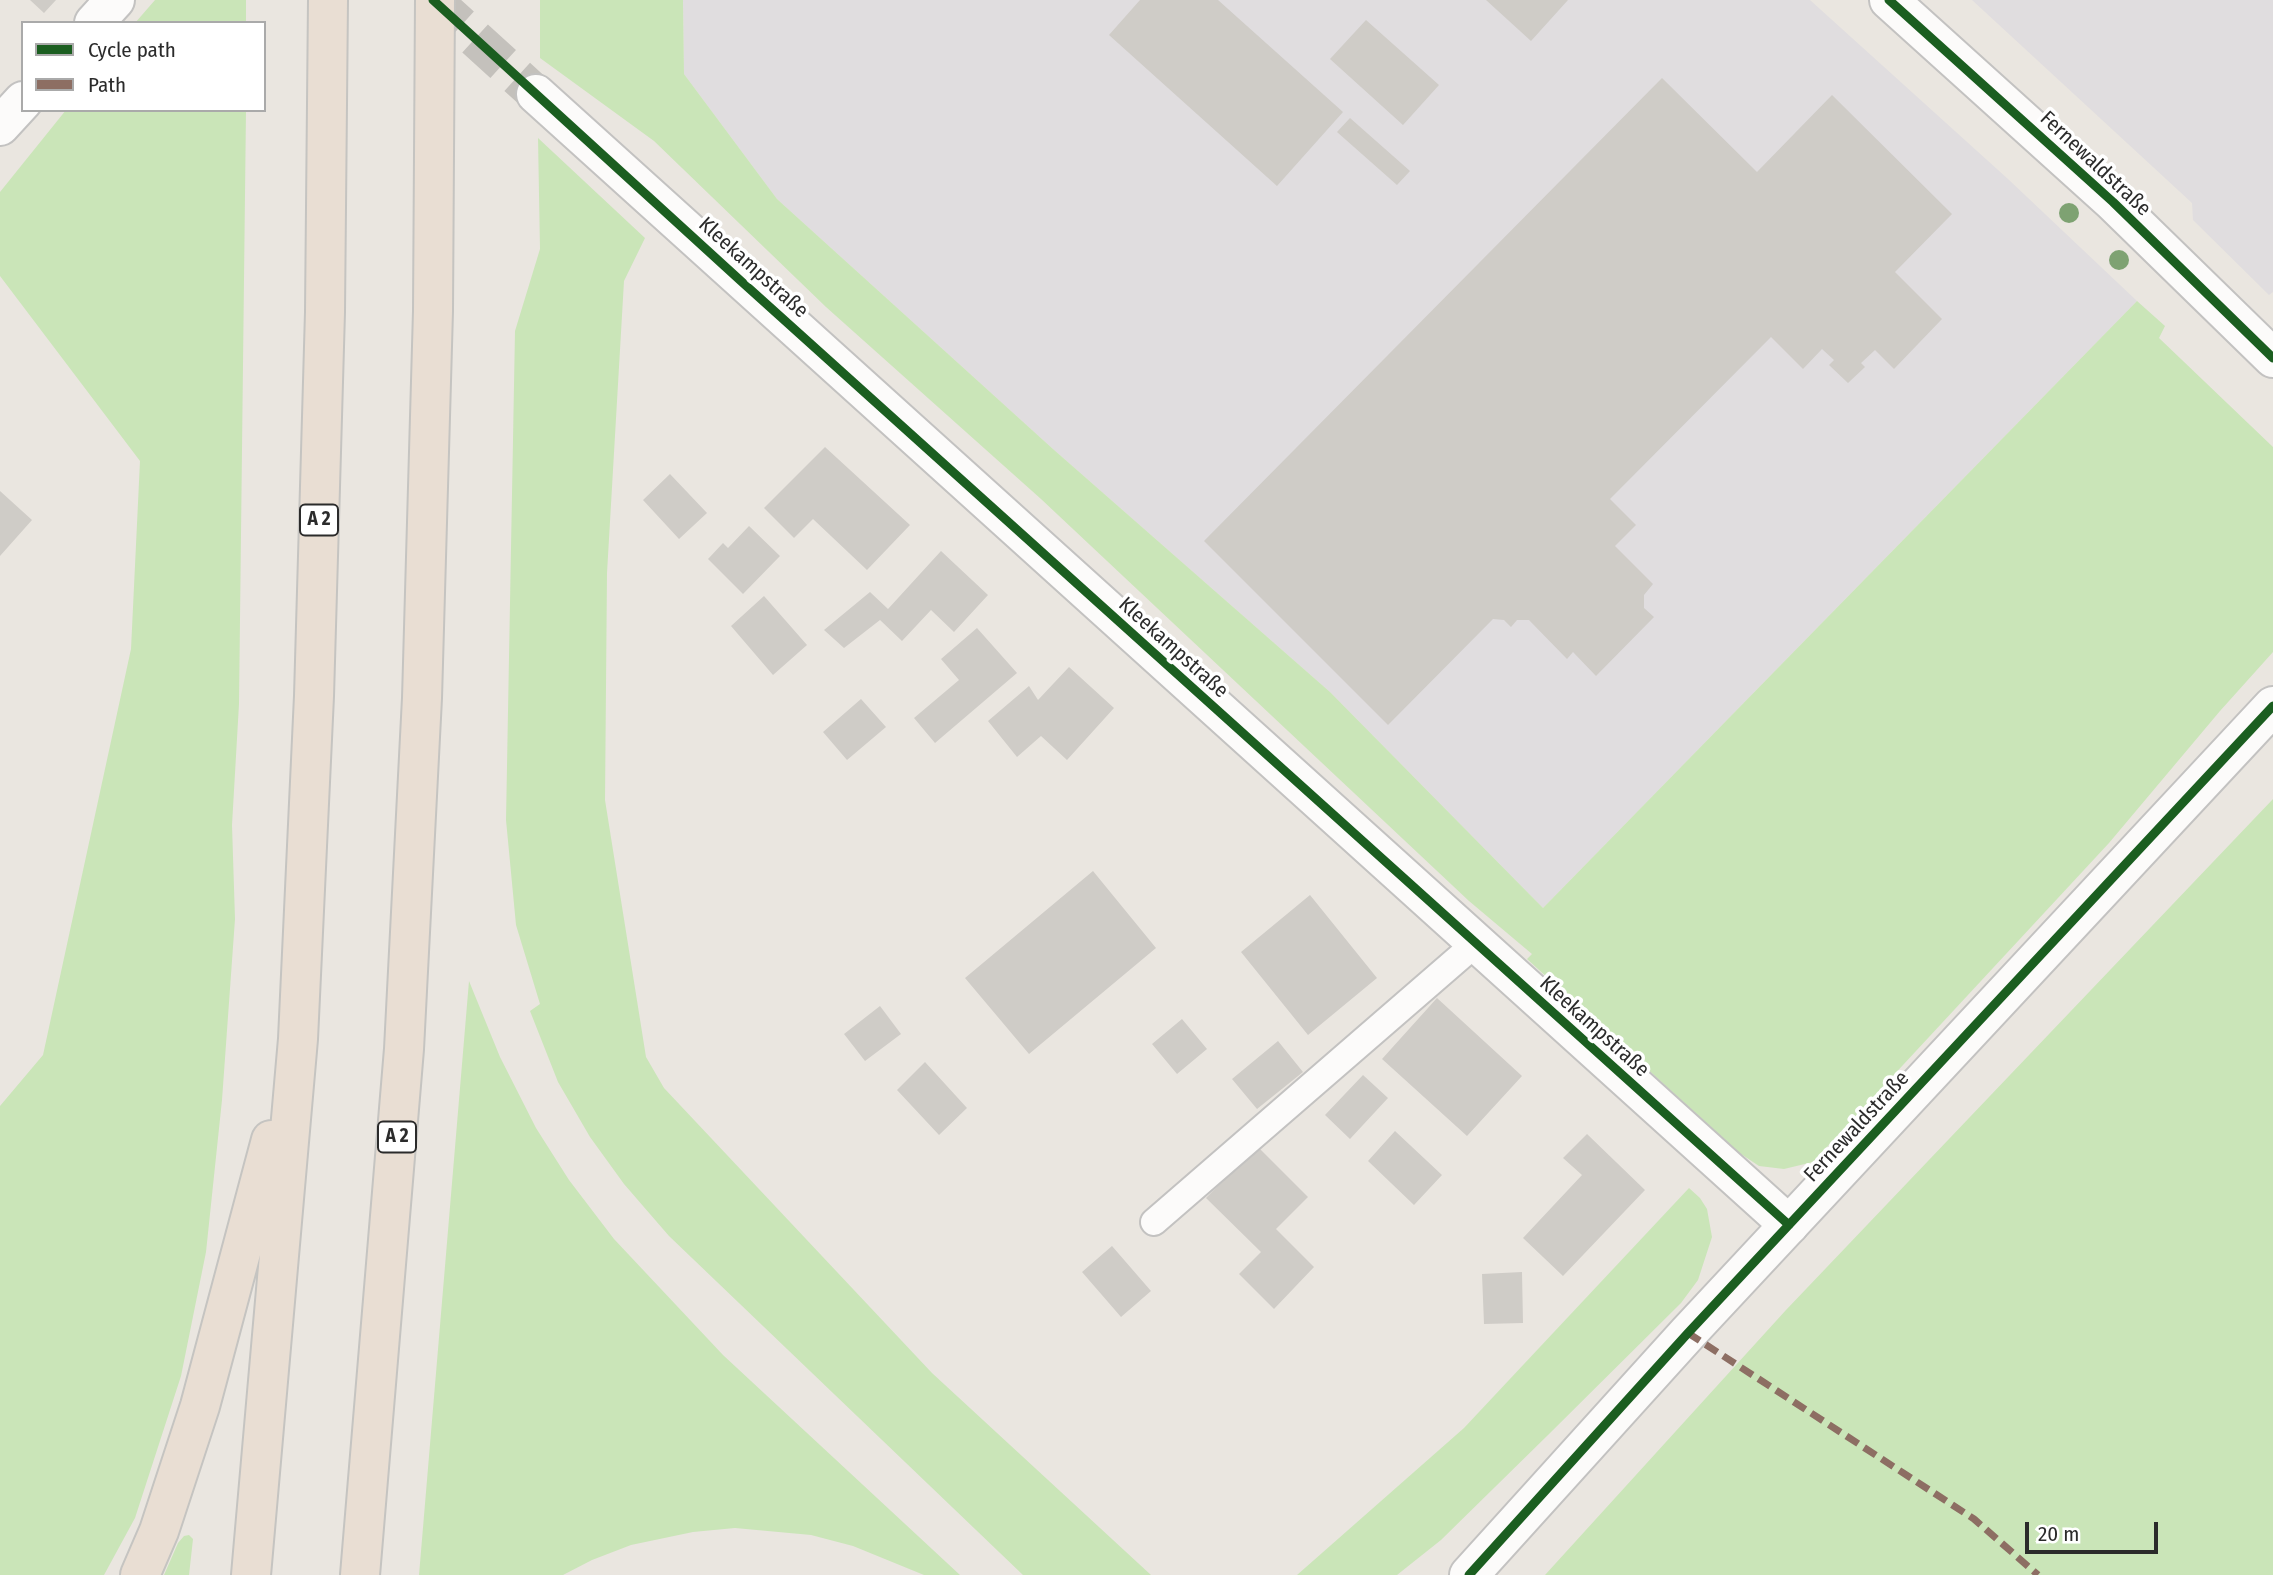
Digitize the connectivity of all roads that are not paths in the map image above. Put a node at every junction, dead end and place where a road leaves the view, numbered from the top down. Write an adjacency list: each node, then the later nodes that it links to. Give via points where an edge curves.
1 (115, 0): 5 (street)
2 (328, 0): 12 (highway, A 2, via 322,422)
3 (435, 0): 17 (highway, A 2, via 433,311 422,698 403,1062)
4 (1889, 0): 9 (street, Fernewaldstraße, via 2113,202)
5 (96, 21)
6 (536, 94): 11 (street, Kleekampstraße)
7 (21, 103): 8 (street)
8 (0, 126)
9 (2273, 358)
10 (2273, 706): 14 (street, Fernewaldstraße)
11 (1475, 944): 13 (lane); 14 (street, Kleekampstraße)
12 (298, 1040): 15 (highway, via 200,1406); 16 (highway, A 2)
13 (1154, 1222)
14 (1789, 1225): 18 (street, Fernewaldstraße)
15 (140, 1575)
16 (251, 1575)
17 (360, 1575)
18 (1469, 1575)

